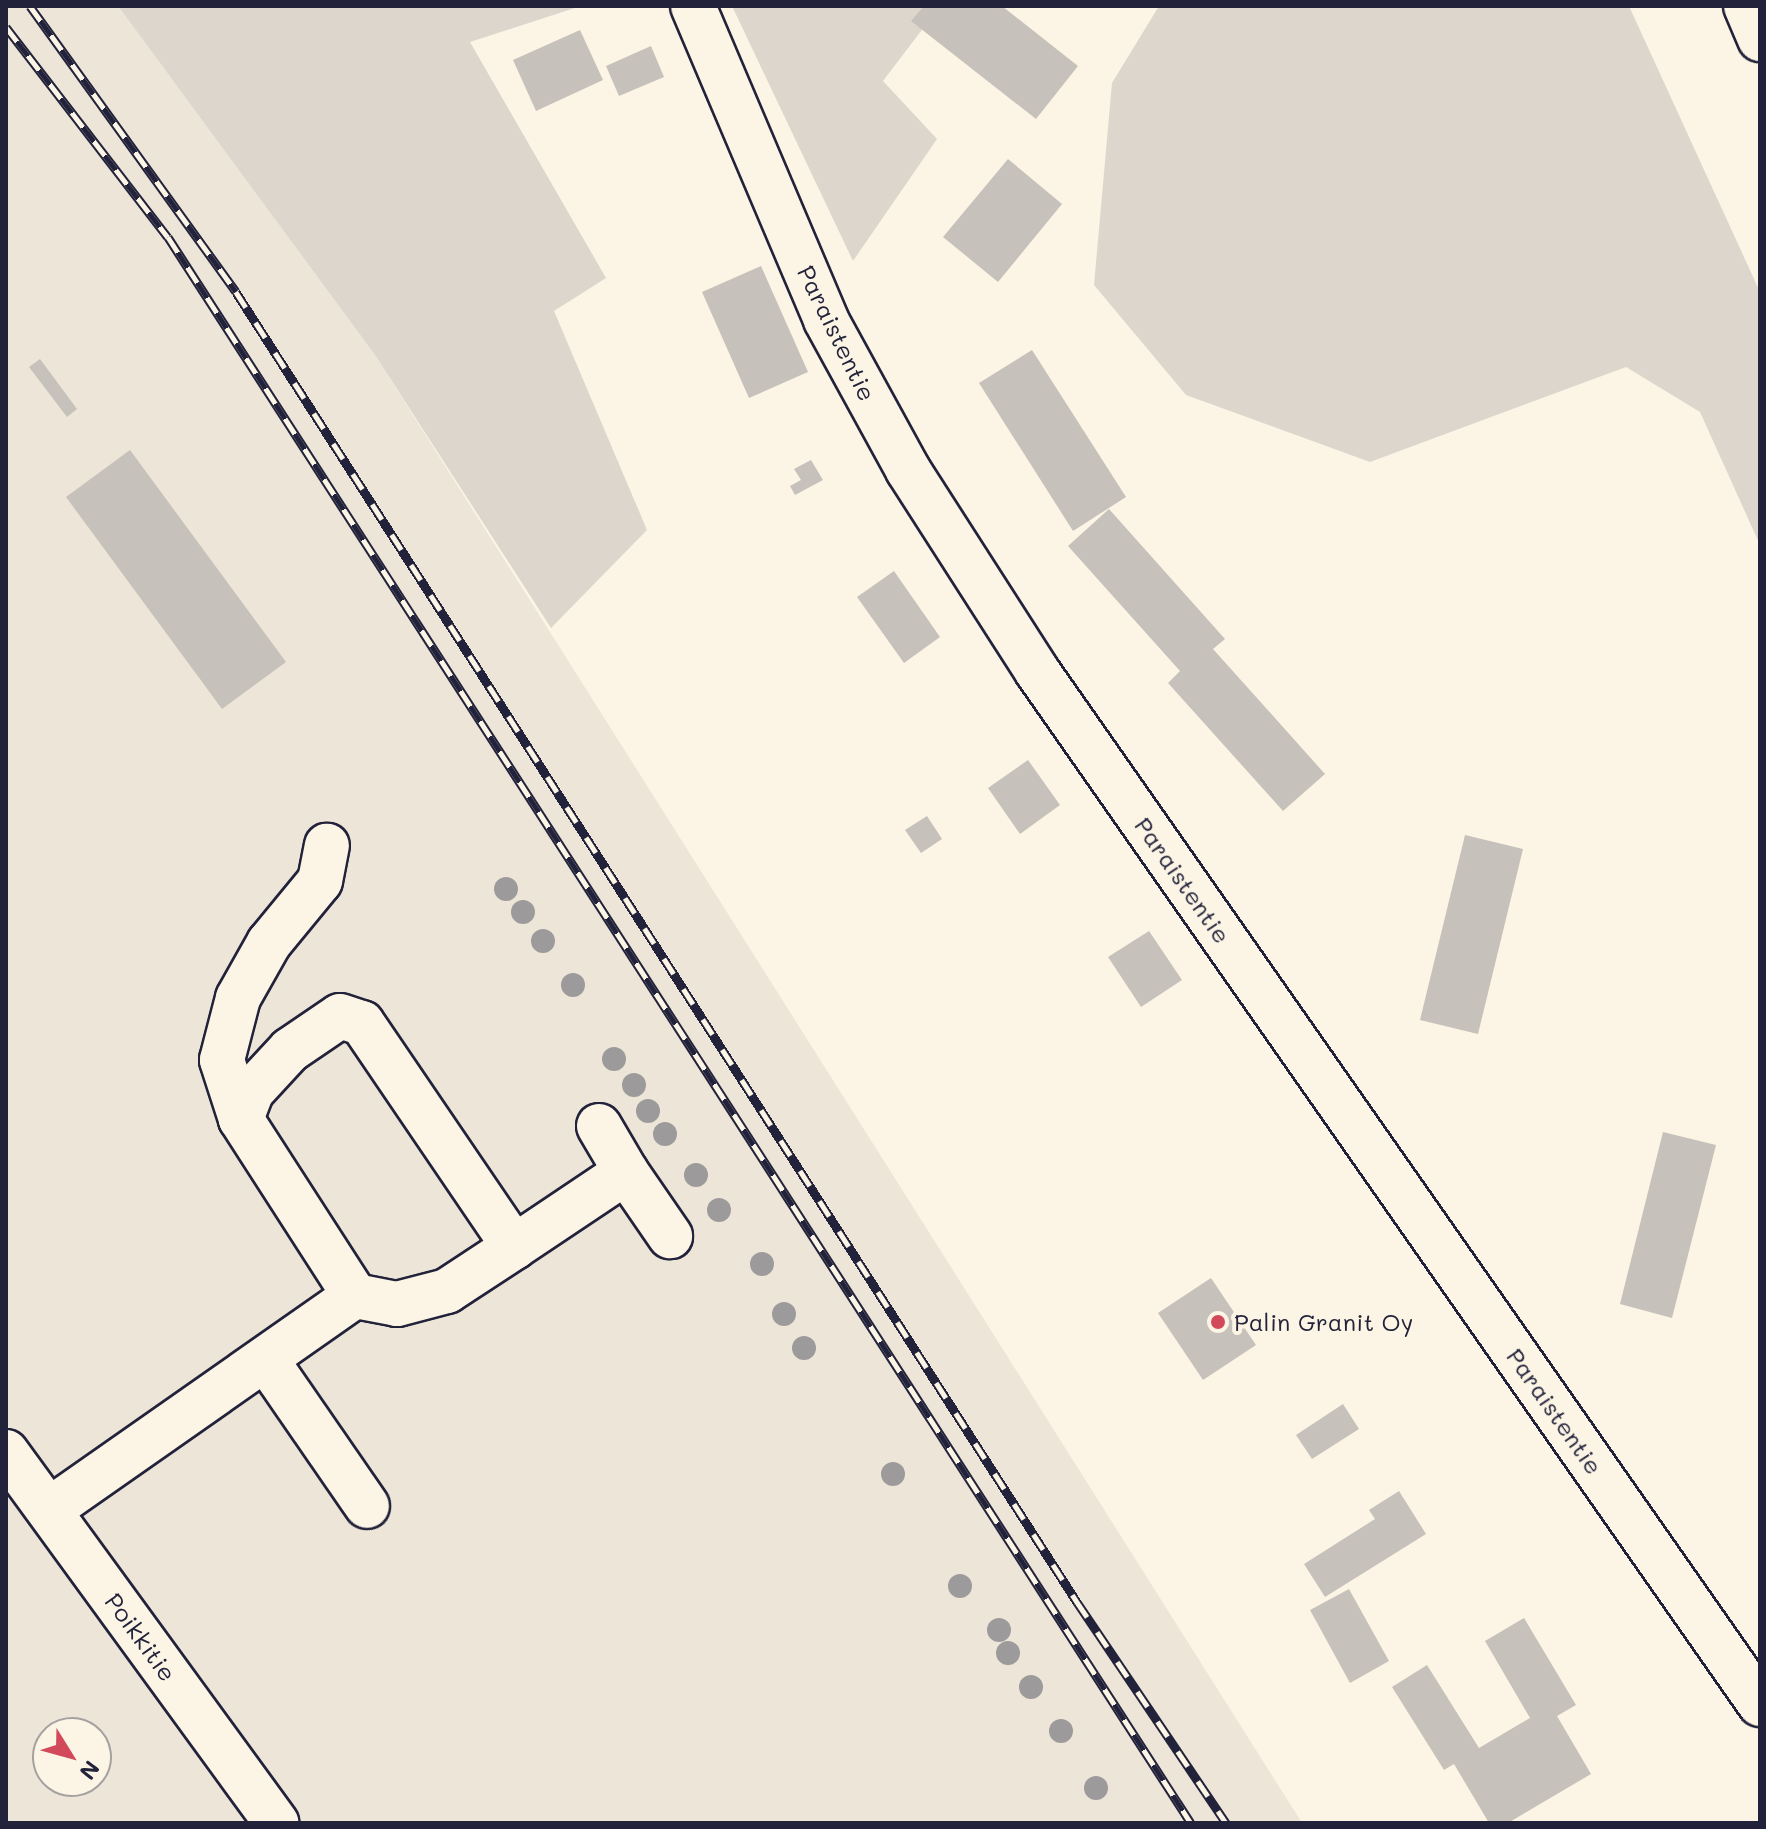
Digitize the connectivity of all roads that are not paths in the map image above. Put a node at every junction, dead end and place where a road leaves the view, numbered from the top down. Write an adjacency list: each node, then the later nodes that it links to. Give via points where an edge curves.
1 (693, 6): 15 (street, Paraistentie, via 826,320 908,470 1037,671)
2 (1746, 6): 3 (street)
3 (1760, 39)
4 (327, 846): 5 (street, via 320,881 269,943 238,998 222,1060)
5 (241, 1119): 9 (street, via 252,1091 290,1050 340,1016 362,1023); 10 (street)
6 (599, 1126): 7 (street)
7 (626, 1172): 8 (street); 9 (street)
8 (670, 1236)
9 (514, 1247): 10 (street, via 447,1291 397,1304)
10 (355, 1296): 11 (street)
11 (267, 1361): 13 (street); 14 (street)
12 (6, 1452): 14 (street, Poikkitie)
13 (367, 1506)
14 (49, 1510): 16 (street, Poikkitie)
15 (1760, 1704)
16 (277, 1823)

